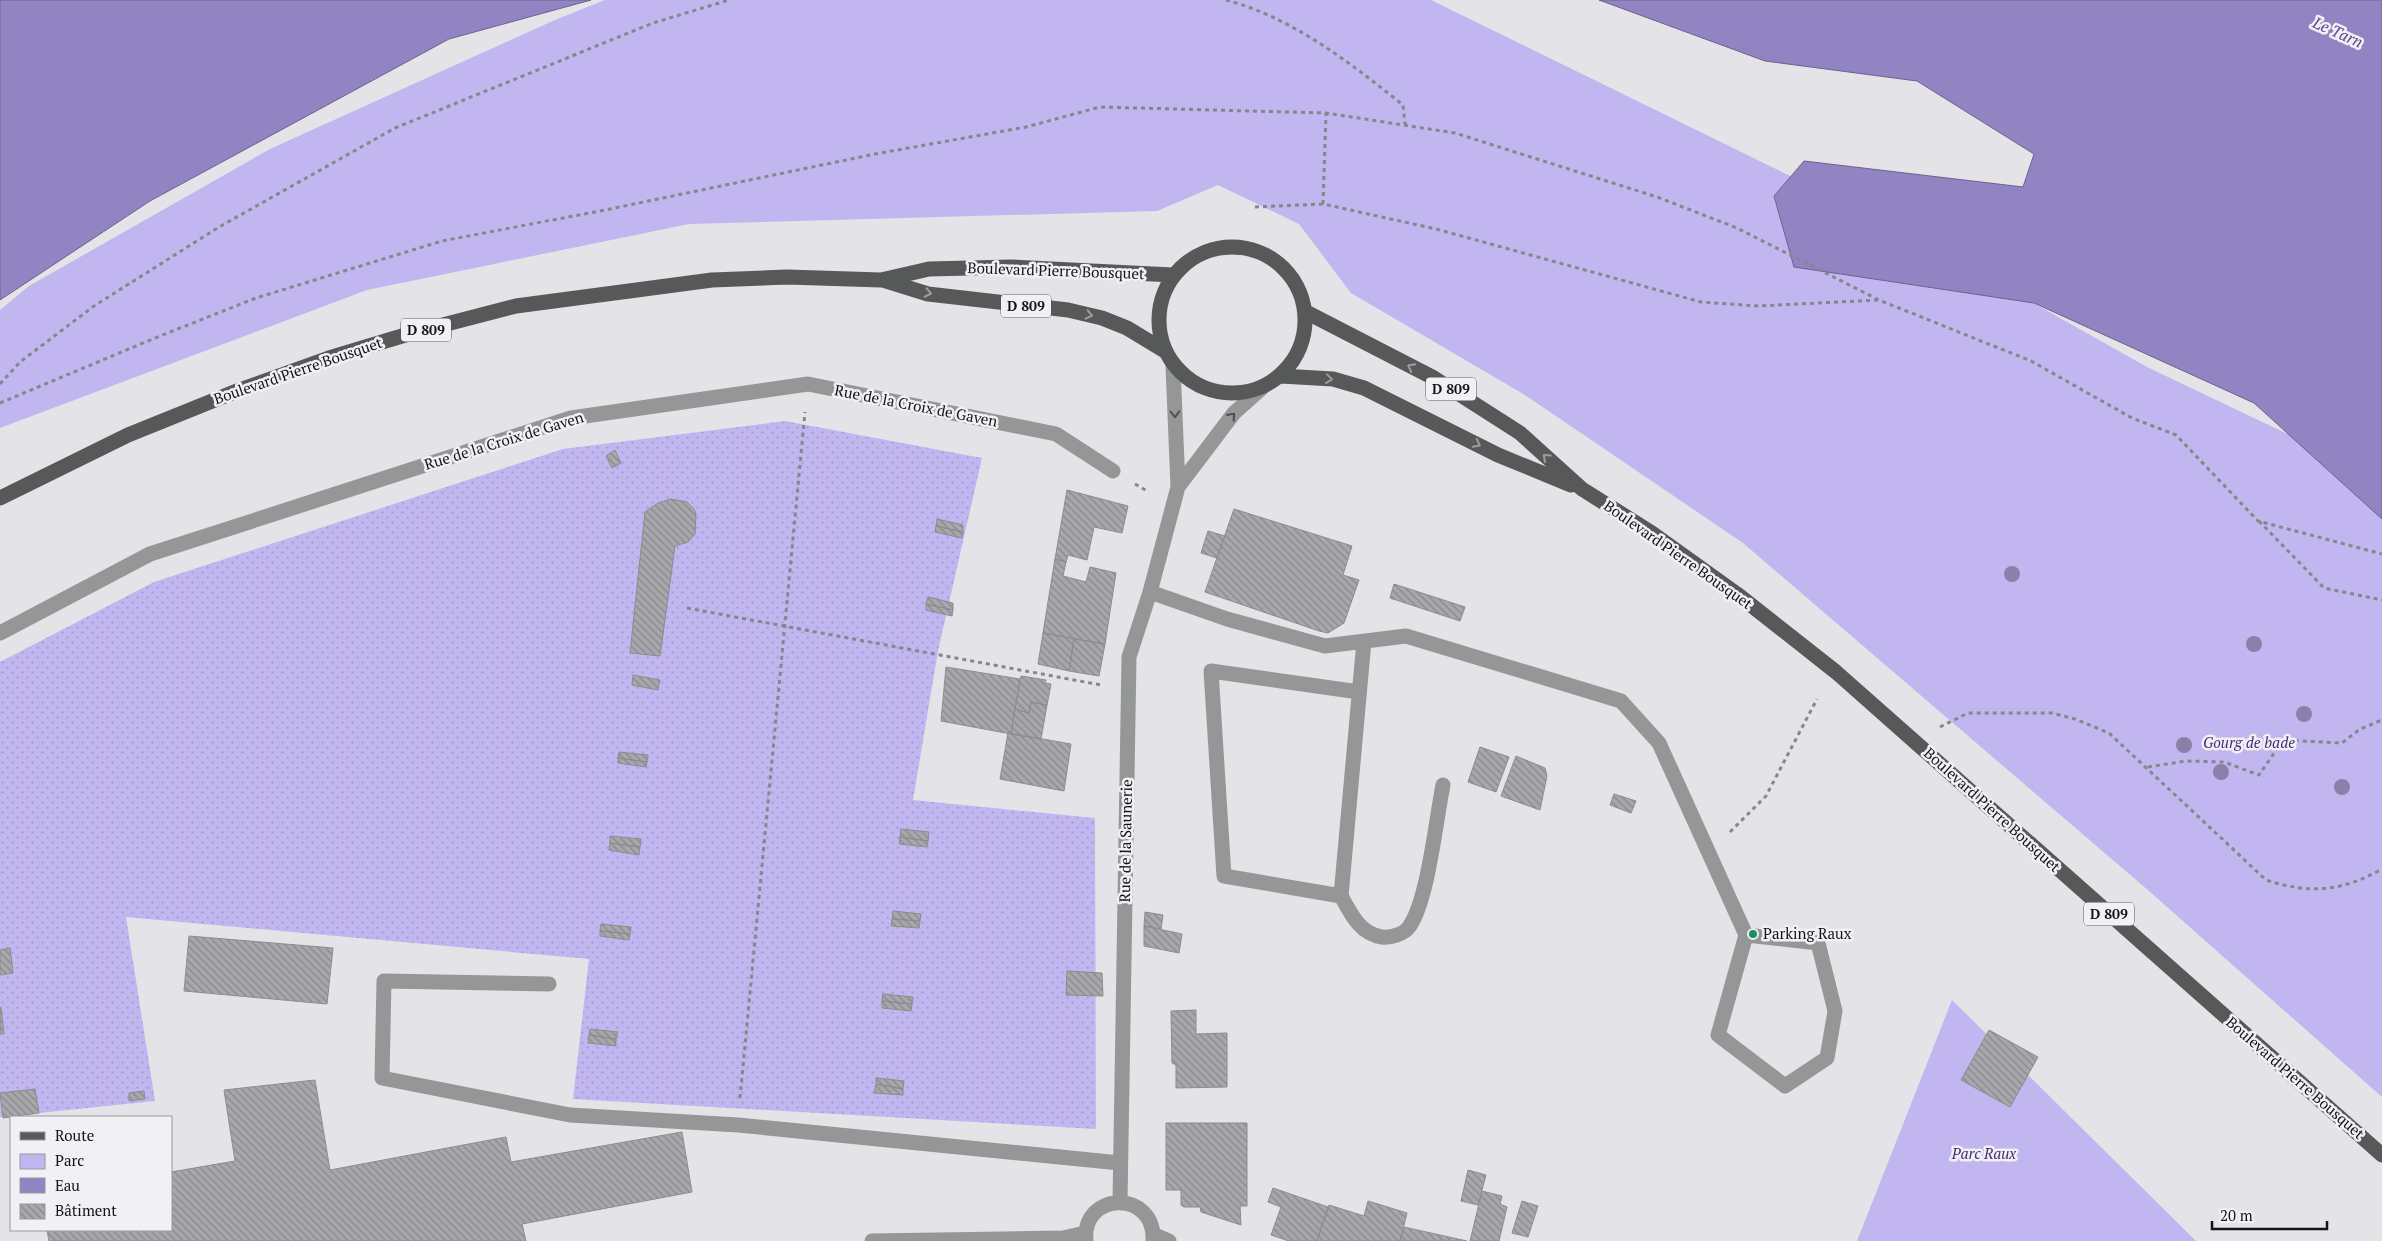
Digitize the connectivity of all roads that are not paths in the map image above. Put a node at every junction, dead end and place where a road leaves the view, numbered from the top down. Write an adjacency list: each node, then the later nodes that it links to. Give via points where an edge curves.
1 (1173, 275): 2 (main road, Boulevard Pierre Bousquet / D 809, via 1011,267 929,269); 3 (main road, via 1191,258 1214,248 1239,246 1263,253 1283,267 1298,287); 4 (main road, via 1163,292 1158,312 1159,332)
2 (881, 280): 4 (main road, Boulevard Pierre Bousquet / D 809, one-way to 4, via 928,294 1068,310 1102,318 1127,328); 11 (main road, Boulevard Pierre Bousquet / D 809, via 787,277 712,280 516,306 394,339 237,390 128,435)
3 (1306, 312): 6 (main road, via 1305,336 1296,358); 10 (main road, Boulevard Pierre Bousquet / D 809, one-way to 3, via 1520,433 1434,378)
4 (1165, 351): 5 (main road)
5 (1173, 366): 7 (main road, via 1192,382 1214,392 1238,394); 9 (street, Rue de la Saunerie, one-way to 9)
6 (1281, 376): 7 (main road); 10 (main road, Boulevard Pierre Bousquet / D 809, one-way to 10, via 1334,379 1364,388 1498,455)
7 (1262, 388): 9 (street, Rue de la Saunerie, one-way to 7, via 1234,413)
8 (1113, 471): 13 (street, Rue de la Croix de Gaven, via 1056,434 808,384 571,418 150,554)
9 (1178, 487): 12 (street, Rue de la Saunerie)
10 (1582, 489): 20 (main road, Boulevard Pierre Bousquet / D 809, via 1652,533 1737,594 1836,672)
11 (0, 498)
12 (1150, 592): 14 (street, via 1227,619 1325,646); 21 (street, Rue de la Saunerie, via 1129,657)
13 (0, 632)
14 (1364, 641): 15 (street); 18 (street, via 1406,636 1621,701 1659,743)
15 (1359, 692): 17 (street); 17 (street, via 1211,671 1224,876)
16 (1443, 785): 17 (street, via 1421,903 1409,928 1390,938 1374,936 1356,923)
17 (1341, 896)
18 (1746, 935): 18 (street, via 1718,1035 1786,1086 1827,1058 1835,1011 1818,943)
19 (549, 984): 21 (street, via 384,981 382,1078 570,1115 738,1125)
20 (2382, 1155)
21 (1120, 1163): 22 (street, Rue de la Saunerie)
22 (1120, 1202): 23 (street, via 1110,1203 1093,1214); 24 (street, via 1131,1204 1146,1215)
23 (1085, 1237): 25 (street)
24 (1153, 1237): 27 (street)
25 (957, 1240): 26 (street)
26 (872, 1241)
27 (1169, 1241)

